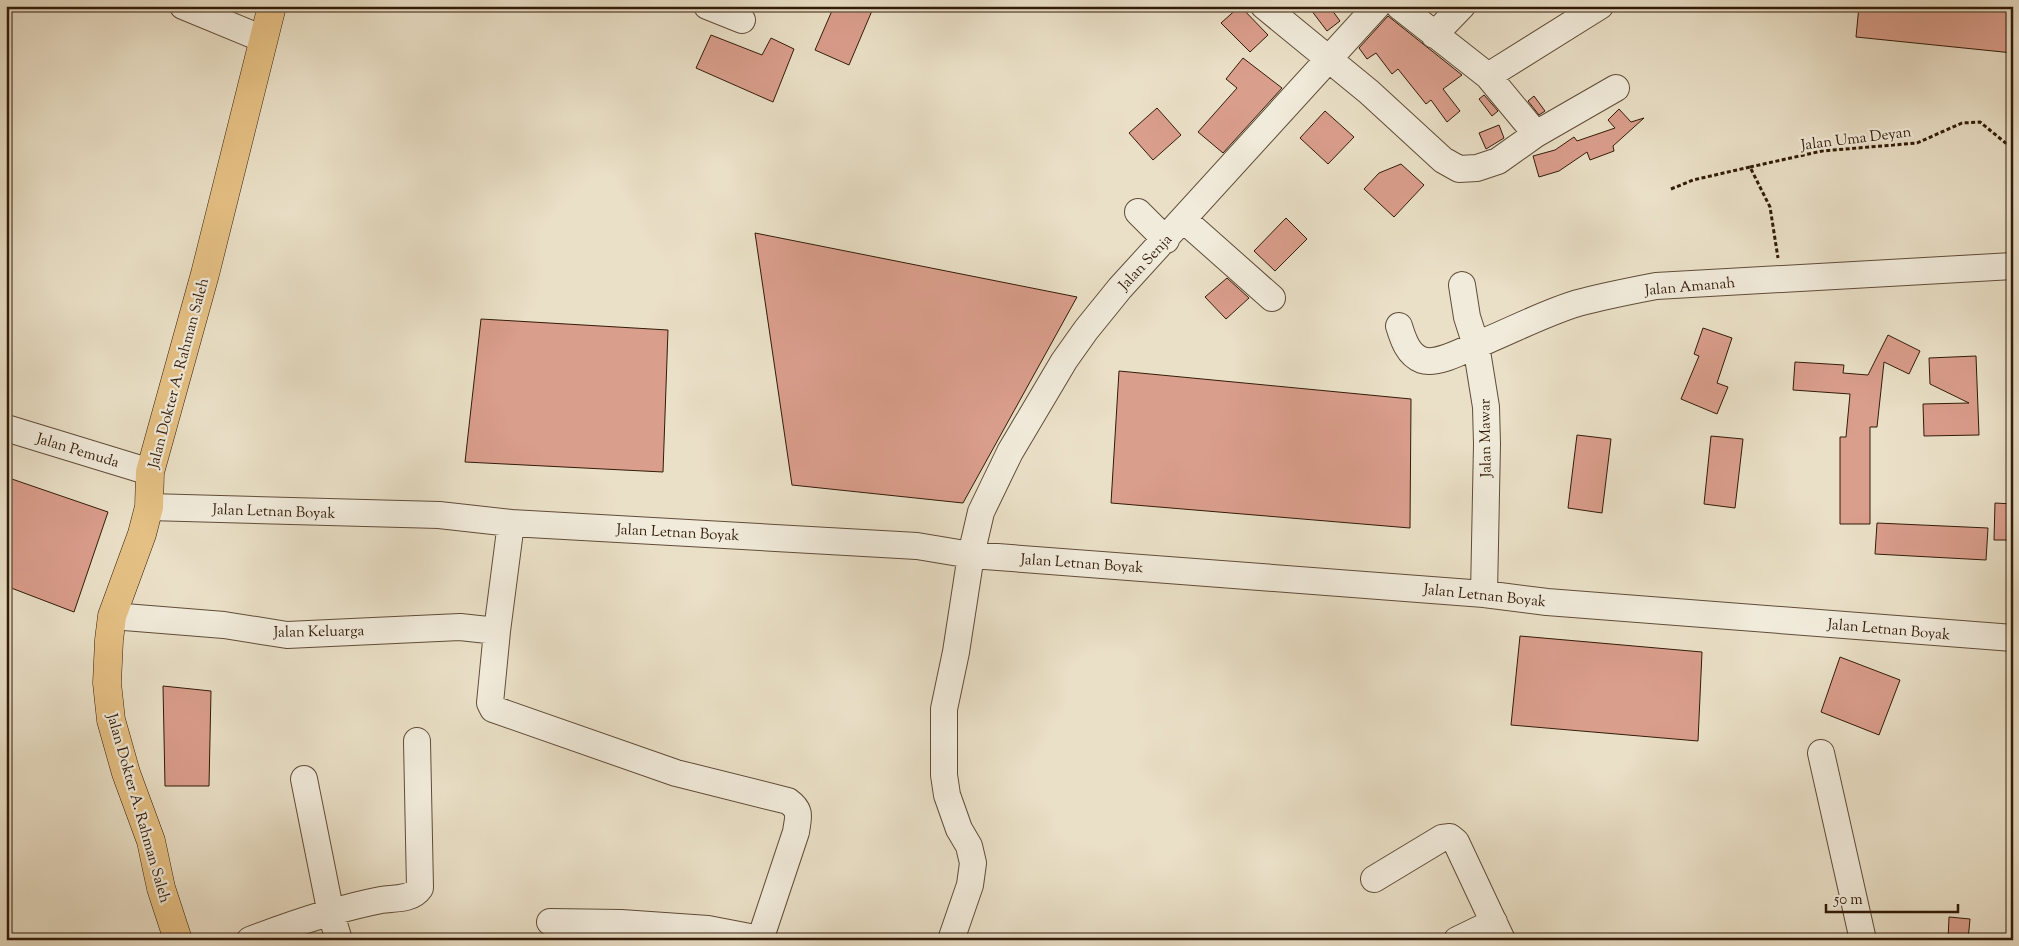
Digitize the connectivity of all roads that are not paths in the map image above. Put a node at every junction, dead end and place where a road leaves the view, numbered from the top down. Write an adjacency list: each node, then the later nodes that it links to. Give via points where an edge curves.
1 (183, 6): 11 (street)
2 (272, 6): 11 (main road, Jalan Dokter A. Rahman Saleh)
3 (707, 6): 9 (street)
4 (1264, 6): 12 (street)
5 (1377, 6): 12 (street, Jalan Senja)
6 (1398, 6): 10 (street)
7 (1462, 6): 10 (street)
8 (1600, 6): 13 (street)
9 (742, 20)
10 (1434, 35): 13 (street)
11 (263, 39): 25 (main road, Jalan Dokter A. Rahman Saleh, via 205,274)
12 (1328, 60): 15 (street, via 1369,92 1443,160 1459,169 1477,168 1498,161); 17 (street, Jalan Senja)
13 (1488, 76): 15 (street)
14 (1616, 88): 15 (street)
15 (1536, 134)
16 (1138, 212): 18 (street)
17 (1184, 220): 18 (street, Jalan Senja); 21 (street)
18 (1166, 240): 28 (street, Jalan Senja, via 1120,288 1064,361 994,481 981,512)
19 (2013, 266): 23 (street, Jalan Amanah, via 1656,286 1576,304)
20 (1462, 285): 23 (street, Jalan Mawar)
21 (1272, 298)
22 (1399, 326): 23 (street, Jalan Amanah, via 1406,346 1423,361 1443,358)
23 (1476, 345): 29 (street, Jalan Mawar, via 1486,407)
24 (6, 428): 25 (street, Jalan Pemuda)
25 (150, 472): 26 (main road, Jalan Dokter A. Rahman Saleh)
26 (150, 507): 27 (street, Jalan Letnan Boyak, via 439,516); 30 (main road, Jalan Dokter A. Rahman Saleh)
27 (511, 523): 28 (street, Jalan Letnan Boyak, via 917,546); 31 (street)
28 (971, 555): 29 (street, Jalan Letnan Boyak); 44 (street, Jalan Senja, via 944,709 947,795 969,846 973,864 970,885)
29 (1484, 594): 32 (street, Jalan Letnan Boyak, via 1547,602)
30 (112, 616): 31 (street, Jalan Keluarga, via 287,634 460,627); 41 (main road, Jalan Dokter A. Rahman Saleh, via 107,683 111,720 151,841 161,888)
31 (497, 631): 40 (street, via 490,703 493,709 676,773 788,801 795,806 799,814 796,832)
32 (2013, 638)
33 (417, 741): 37 (street, via 420,888 410,896 380,900)
34 (1821, 752): 46 (street)
35 (304, 779): 37 (street)
36 (1374, 879): 39 (street, via 1442,838 1450,837 1456,842)
37 (331, 914): 42 (street); 43 (street)
38 (550, 922): 40 (street, via 708,929)
39 (1498, 931): 45 (street)
40 (760, 939)
41 (178, 940)
42 (250, 940)
43 (339, 940)
44 (951, 940)
45 (1457, 940)
46 (1864, 940)

